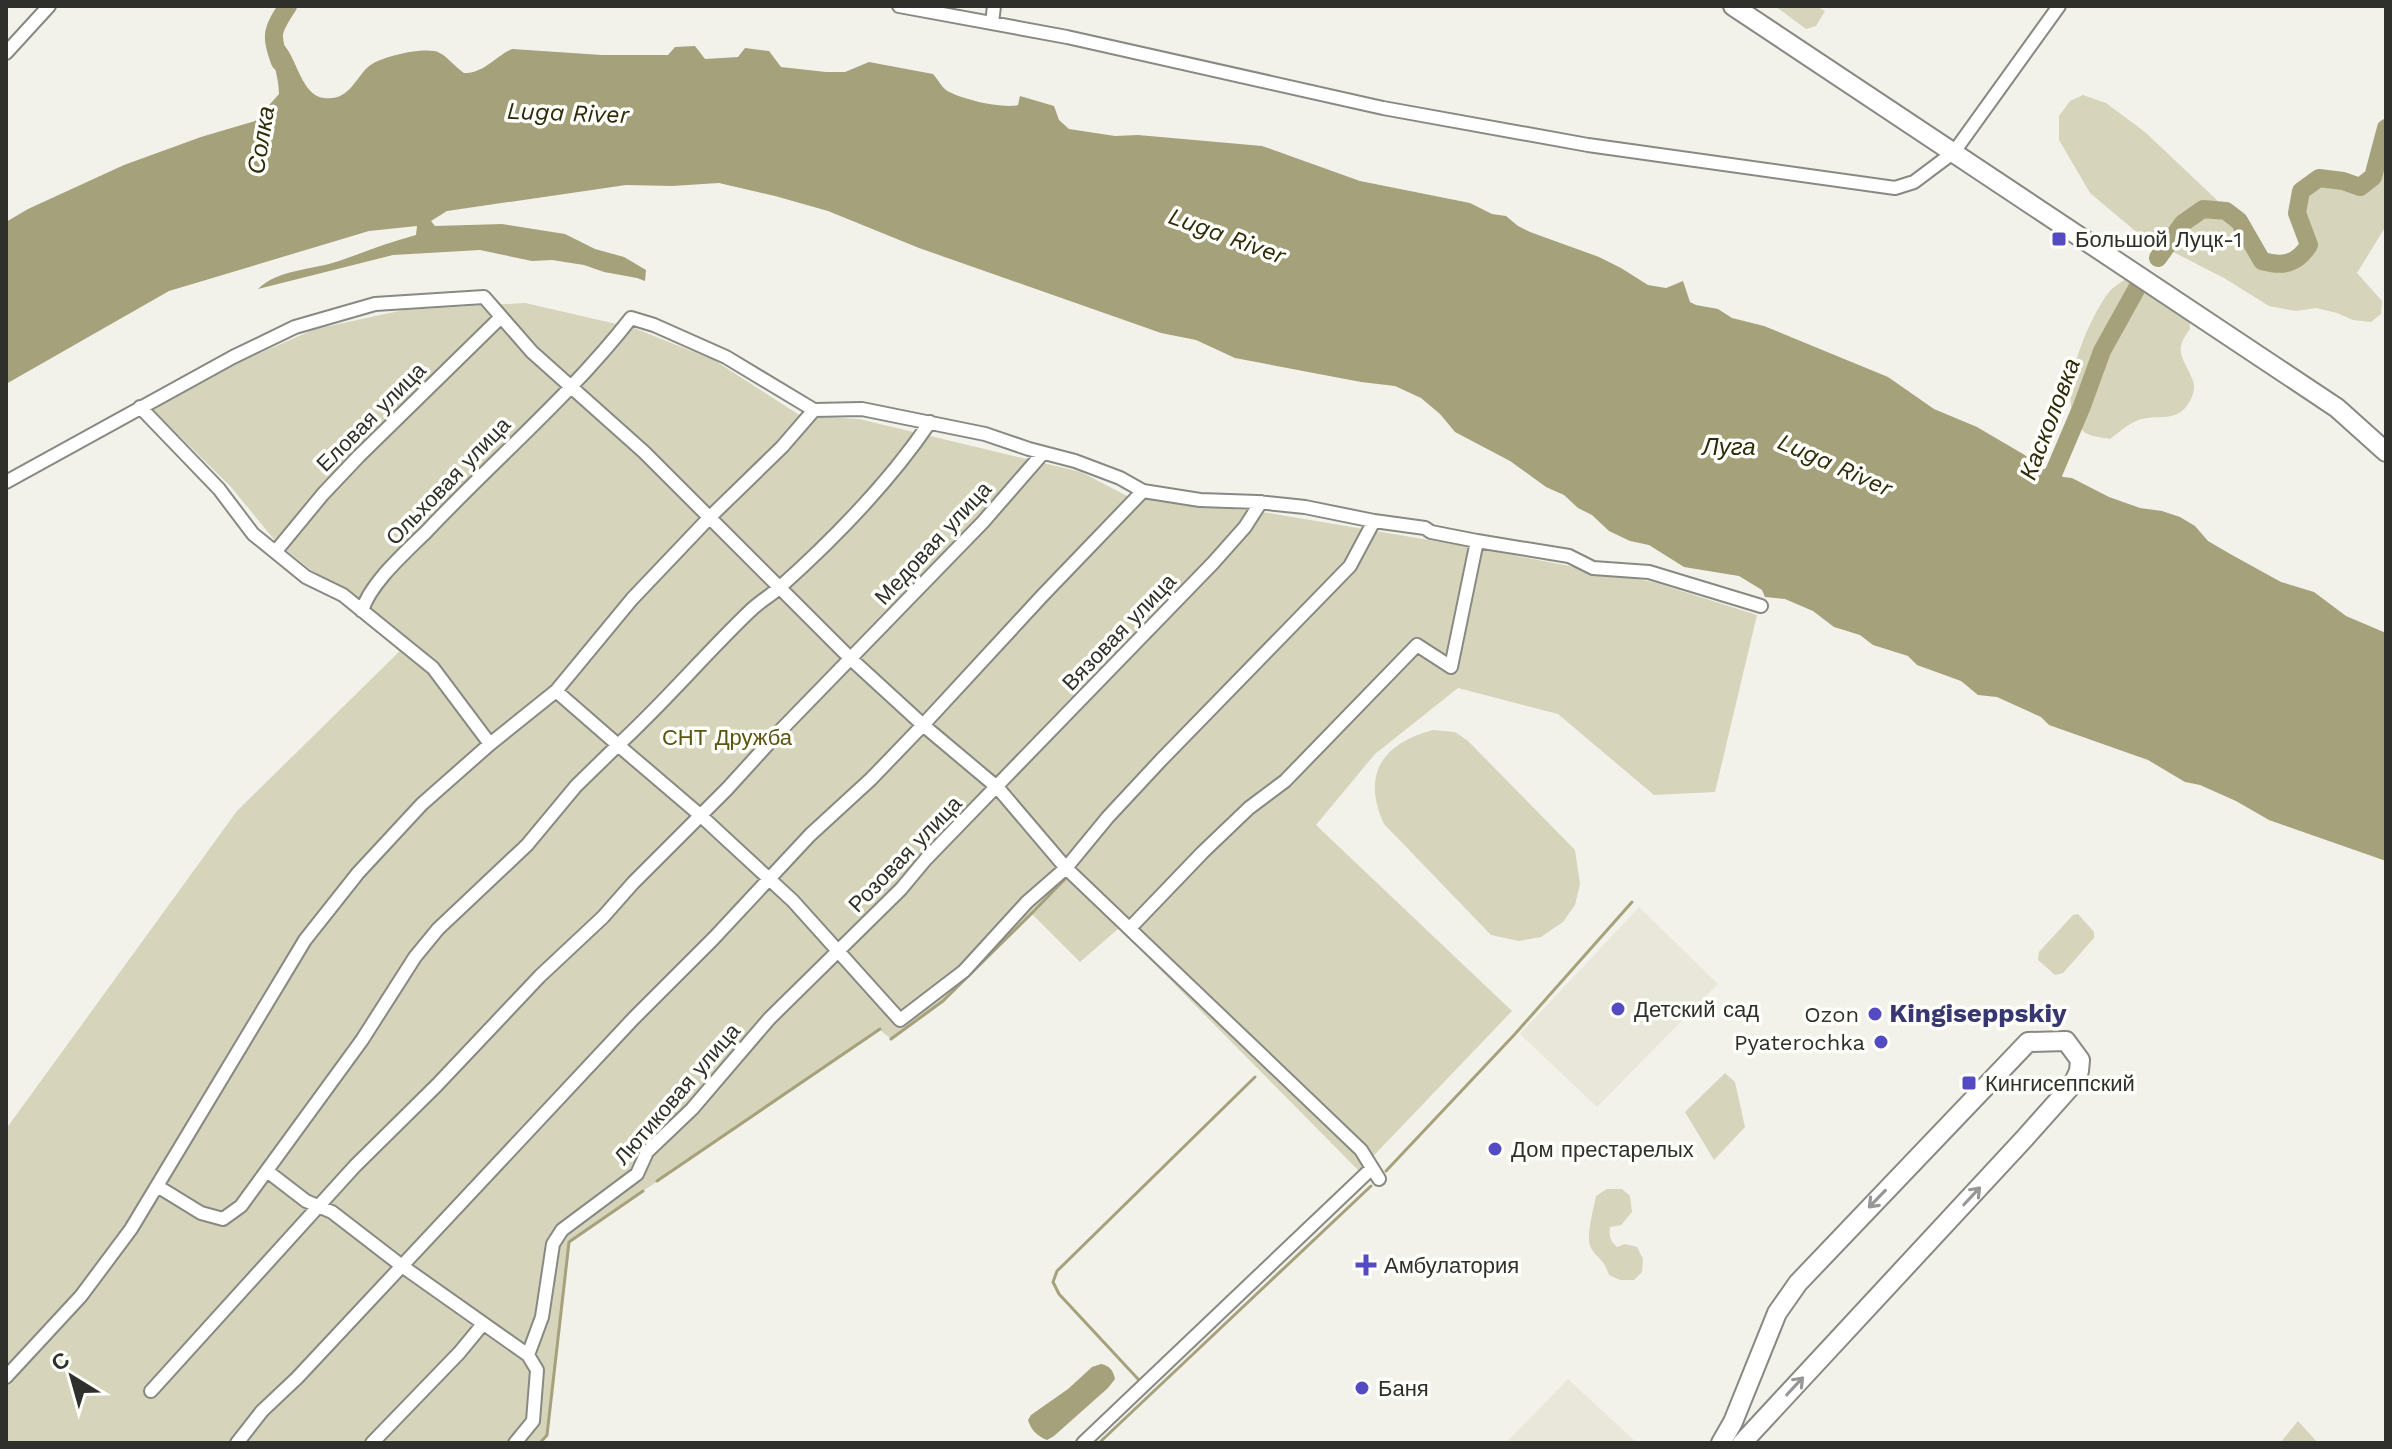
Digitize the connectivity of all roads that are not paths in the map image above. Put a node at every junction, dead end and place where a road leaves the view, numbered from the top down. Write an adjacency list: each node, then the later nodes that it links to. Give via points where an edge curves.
1 (49, 6): 7 (street)
2 (899, 6): 6 (street)
3 (994, 6): 6 (street)
4 (1733, 6): 8 (street)
5 (2059, 6): 8 (street)
6 (992, 23): 8 (street, via 1383,108 1824,179 1895,188 1914,182)
7 (6, 53)
8 (1954, 152): 14 (street, via 2337,408)
9 (501, 317): 10 (street); 11 (street, via 484,297 375,304 295,327); 22 (street, Еловая улица, via 359,456)
10 (571, 385): 12 (street, Ольховая улица, via 631,318 726,357); 19 (street); 25 (street, Ольховая улица, via 410,548 366,597)
11 (140, 407): 16 (street); 22 (street, via 219,489 253,534)
12 (814, 410): 13 (street, via 862,409); 19 (street)
13 (930, 422): 15 (street); 23 (street, via 866,504)
14 (2386, 452)
15 (1043, 453): 17 (street, via 1105,472); 26 (street, Медовая улица)
16 (6, 482)
17 (1143, 491): 18 (street); 28 (street)
18 (1261, 502): 20 (street); 31 (street, Вязовая улица, via 1213,563)
19 (709, 518): 23 (street); 27 (street, via 632,599)
20 (1374, 521): 21 (street); 33 (street, via 1350,566 1151,771)
21 (1477, 541): 24 (street, via 1569,556 1593,568 1649,572); 35 (street, via 1451,667 1417,645 1285,781 1249,808)
22 (276, 551): 25 (street, via 306,577)
23 (778, 588): 26 (street); 30 (street)
24 (1761, 606)
25 (362, 611): 29 (street, via 433,668)
26 (851, 659): 28 (street); 32 (street, Медовая улица)
27 (556, 691): 29 (street); 30 (street)
28 (923, 725): 31 (street); 34 (street)
29 (490, 744): 38 (street, via 422,804 305,940)
30 (618, 745): 32 (street); 37 (street, via 527,845 438,929)
31 (999, 786): 33 (street); 36 (street, Розовая улица)
32 (700, 815): 34 (street); 39 (street, Медовая улица)
33 (1066, 868): 35 (street); 36 (street, via 964,971 900,1020)
34 (769, 878): 36 (street); 40 (street)
35 (1130, 928): 48 (street, via 1361,1150 1375,1174)
36 (838, 950): 42 (street, Лютиковая улица, via 647,1152 637,1174 562,1230 553,1244 542,1317)
37 (267, 1171): 38 (street, via 241,1206 223,1219 201,1213); 39 (street)
38 (157, 1186): 43 (street, via 81,1296)
39 (320, 1206): 40 (street); 44 (street, Медовая улица)
40 (402, 1266): 41 (street); 45 (street)
41 (483, 1324): 42 (street); 46 (street)
42 (528, 1355): 47 (street, via 537,1370 533,1421)
43 (6, 1377)
44 (151, 1391)
45 (237, 1443)
46 (372, 1443)
47 (515, 1443)
48 (1083, 1443)
49 (1721, 1443): 50 (street, one-way to 49, via 2073,1084 2080,1060 2066,1041 2028,1042 1798,1283 1777,1313)
50 (1742, 1443)

